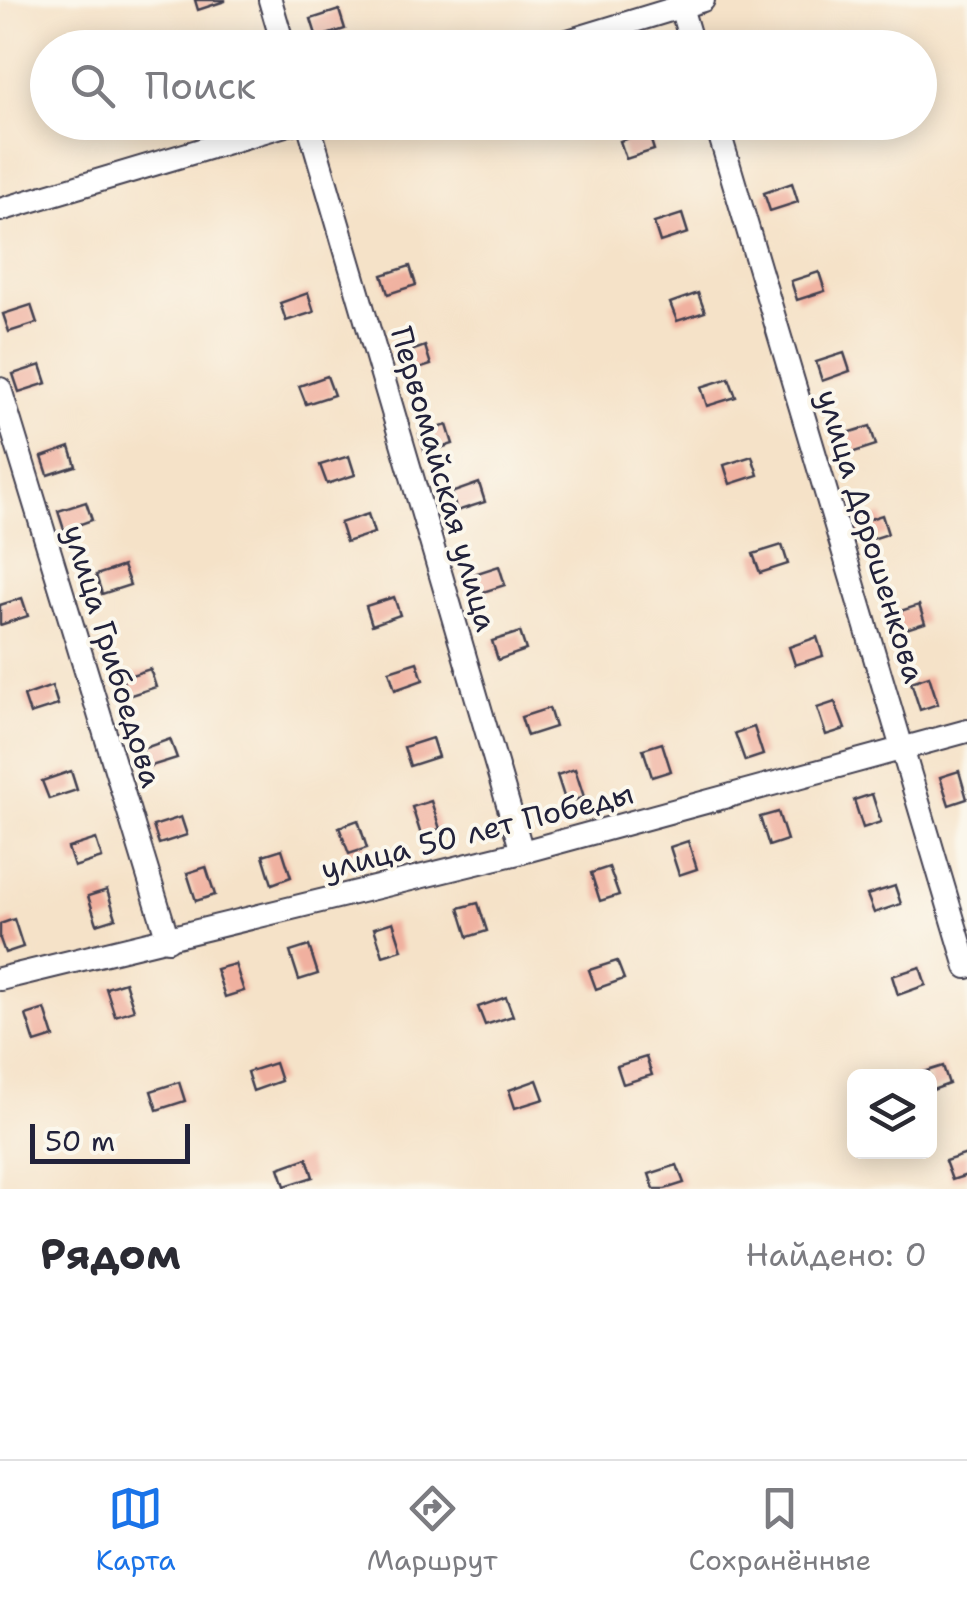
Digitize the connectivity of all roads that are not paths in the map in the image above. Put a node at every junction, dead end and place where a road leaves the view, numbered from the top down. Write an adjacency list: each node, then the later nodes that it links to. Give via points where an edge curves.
1 (270, 0): 3 (street)
2 (688, 2): 4 (street); 5 (street)
3 (279, 30)
4 (601, 30)
5 (691, 30)
6 (235, 140): 9 (street)
7 (313, 140): 13 (street, Первомайская улица)
8 (721, 140): 12 (street, улица Дорошенкова)
9 (0, 210)
10 (0, 389): 14 (street, улица Грибоедова)
11 (967, 731): 12 (street, улица 50 лет Победы)
12 (903, 749): 13 (street, улица 50 лет Победы); 15 (street, улица Дорошенкова)
13 (522, 852): 14 (street, улица 50 лет Победы)
14 (168, 940): 16 (street, улица 50 лет Победы)
15 (967, 967)
16 (0, 980)

